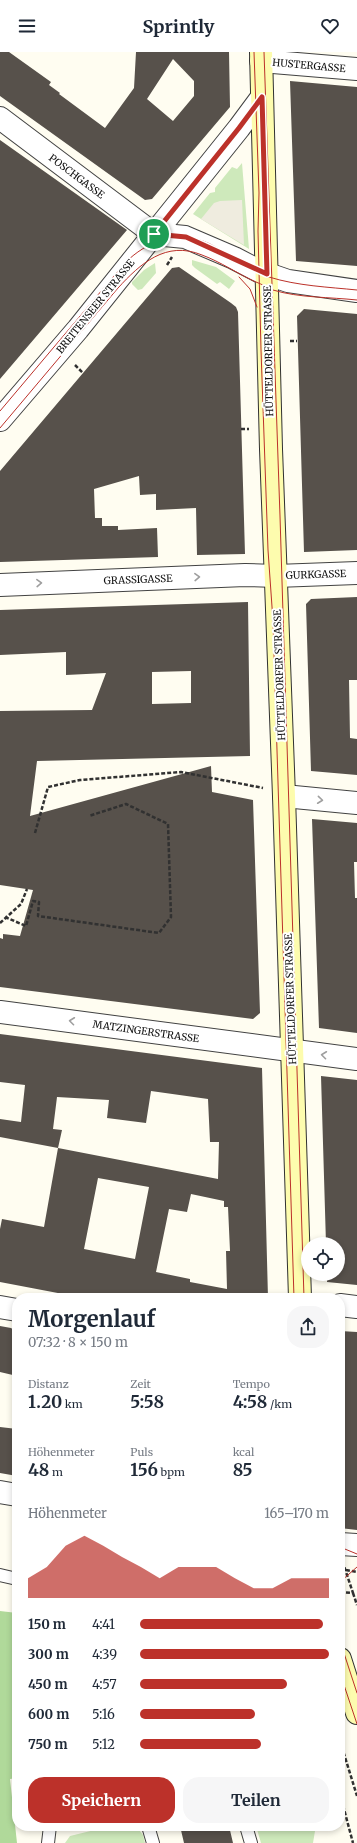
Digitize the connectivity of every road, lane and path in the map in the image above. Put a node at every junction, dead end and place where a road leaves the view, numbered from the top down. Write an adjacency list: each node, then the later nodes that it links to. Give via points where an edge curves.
1 (261, 57): 2 (street, HUSTERGASSE); 3 (main road, HÜTTELDORFER STRASSE)
2 (357, 69)
3 (262, 97): 5 (street, BREITENSEER STRASSE); 6 (main road, HÜTTELDORFER STRASSE)
4 (0, 118): 5 (street, POSCHGASSE)
5 (154, 234): 6 (street, via 186,237); 8 (street, BREITENSEER STRASSE, via 78,329)
6 (267, 274): 7 (street, via 288,282); 10 (main road, HÜTTELDORFER STRASSE)
7 (357, 291)
8 (0, 420)
9 (357, 573): 10 (street, GURKGASSE)
10 (276, 576): 11 (street, GRASSIGASSE, one-way to 10, via 245,575); 12 (main road, HÜTTELDORFER STRASSE)
11 (0, 585)
12 (284, 796): 13 (street, one-way to 13); 15 (path, via 257,785 181,772 80,780 48,787); 20 (main road, HÜTTELDORFER STRASSE)
13 (357, 803)
14 (89, 816): 17 (path, via 126,804 168,824 171,917 159,933 38,916 39,902 33,901 26,926)
15 (35, 833)
16 (27, 889): 17 (path, via 21,904)
17 (5, 917): 18 (path)
18 (0, 923)
19 (0, 1012): 20 (street, MATZINGERSTRASSE, one-way to 19)
20 (292, 1051): 21 (street, MATZINGERSTRASSE, one-way to 20); 22 (main road, HÜTTELDORFER STRASSE)
21 (357, 1059)
22 (300, 1293)
23 (345, 1306): 25 (street)
24 (0, 1307): 26 (street)
25 (357, 1307)
26 (12, 1309)
27 (0, 1492): 28 (street)
28 (12, 1494)
29 (357, 1544): 30 (street)
30 (345, 1552)
31 (345, 1566): 32 (path)
32 (346, 1570): 33 (path); 37 (path)
33 (357, 1572)
34 (0, 1575): 35 (lane)
35 (12, 1578)
36 (345, 1592): 37 (path)
37 (353, 1593): 38 (path)
38 (357, 1606)
39 (345, 1675): 40 (main road)
40 (357, 1713)
41 (345, 1757): 42 (path)
42 (357, 1796)
43 (345, 1813): 50 (path)
44 (49, 1831): 47 (lane)
45 (149, 1831): 48 (lane)
46 (247, 1831): 49 (lane)
47 (48, 1843)
48 (153, 1843)
49 (251, 1843)
50 (353, 1843)

